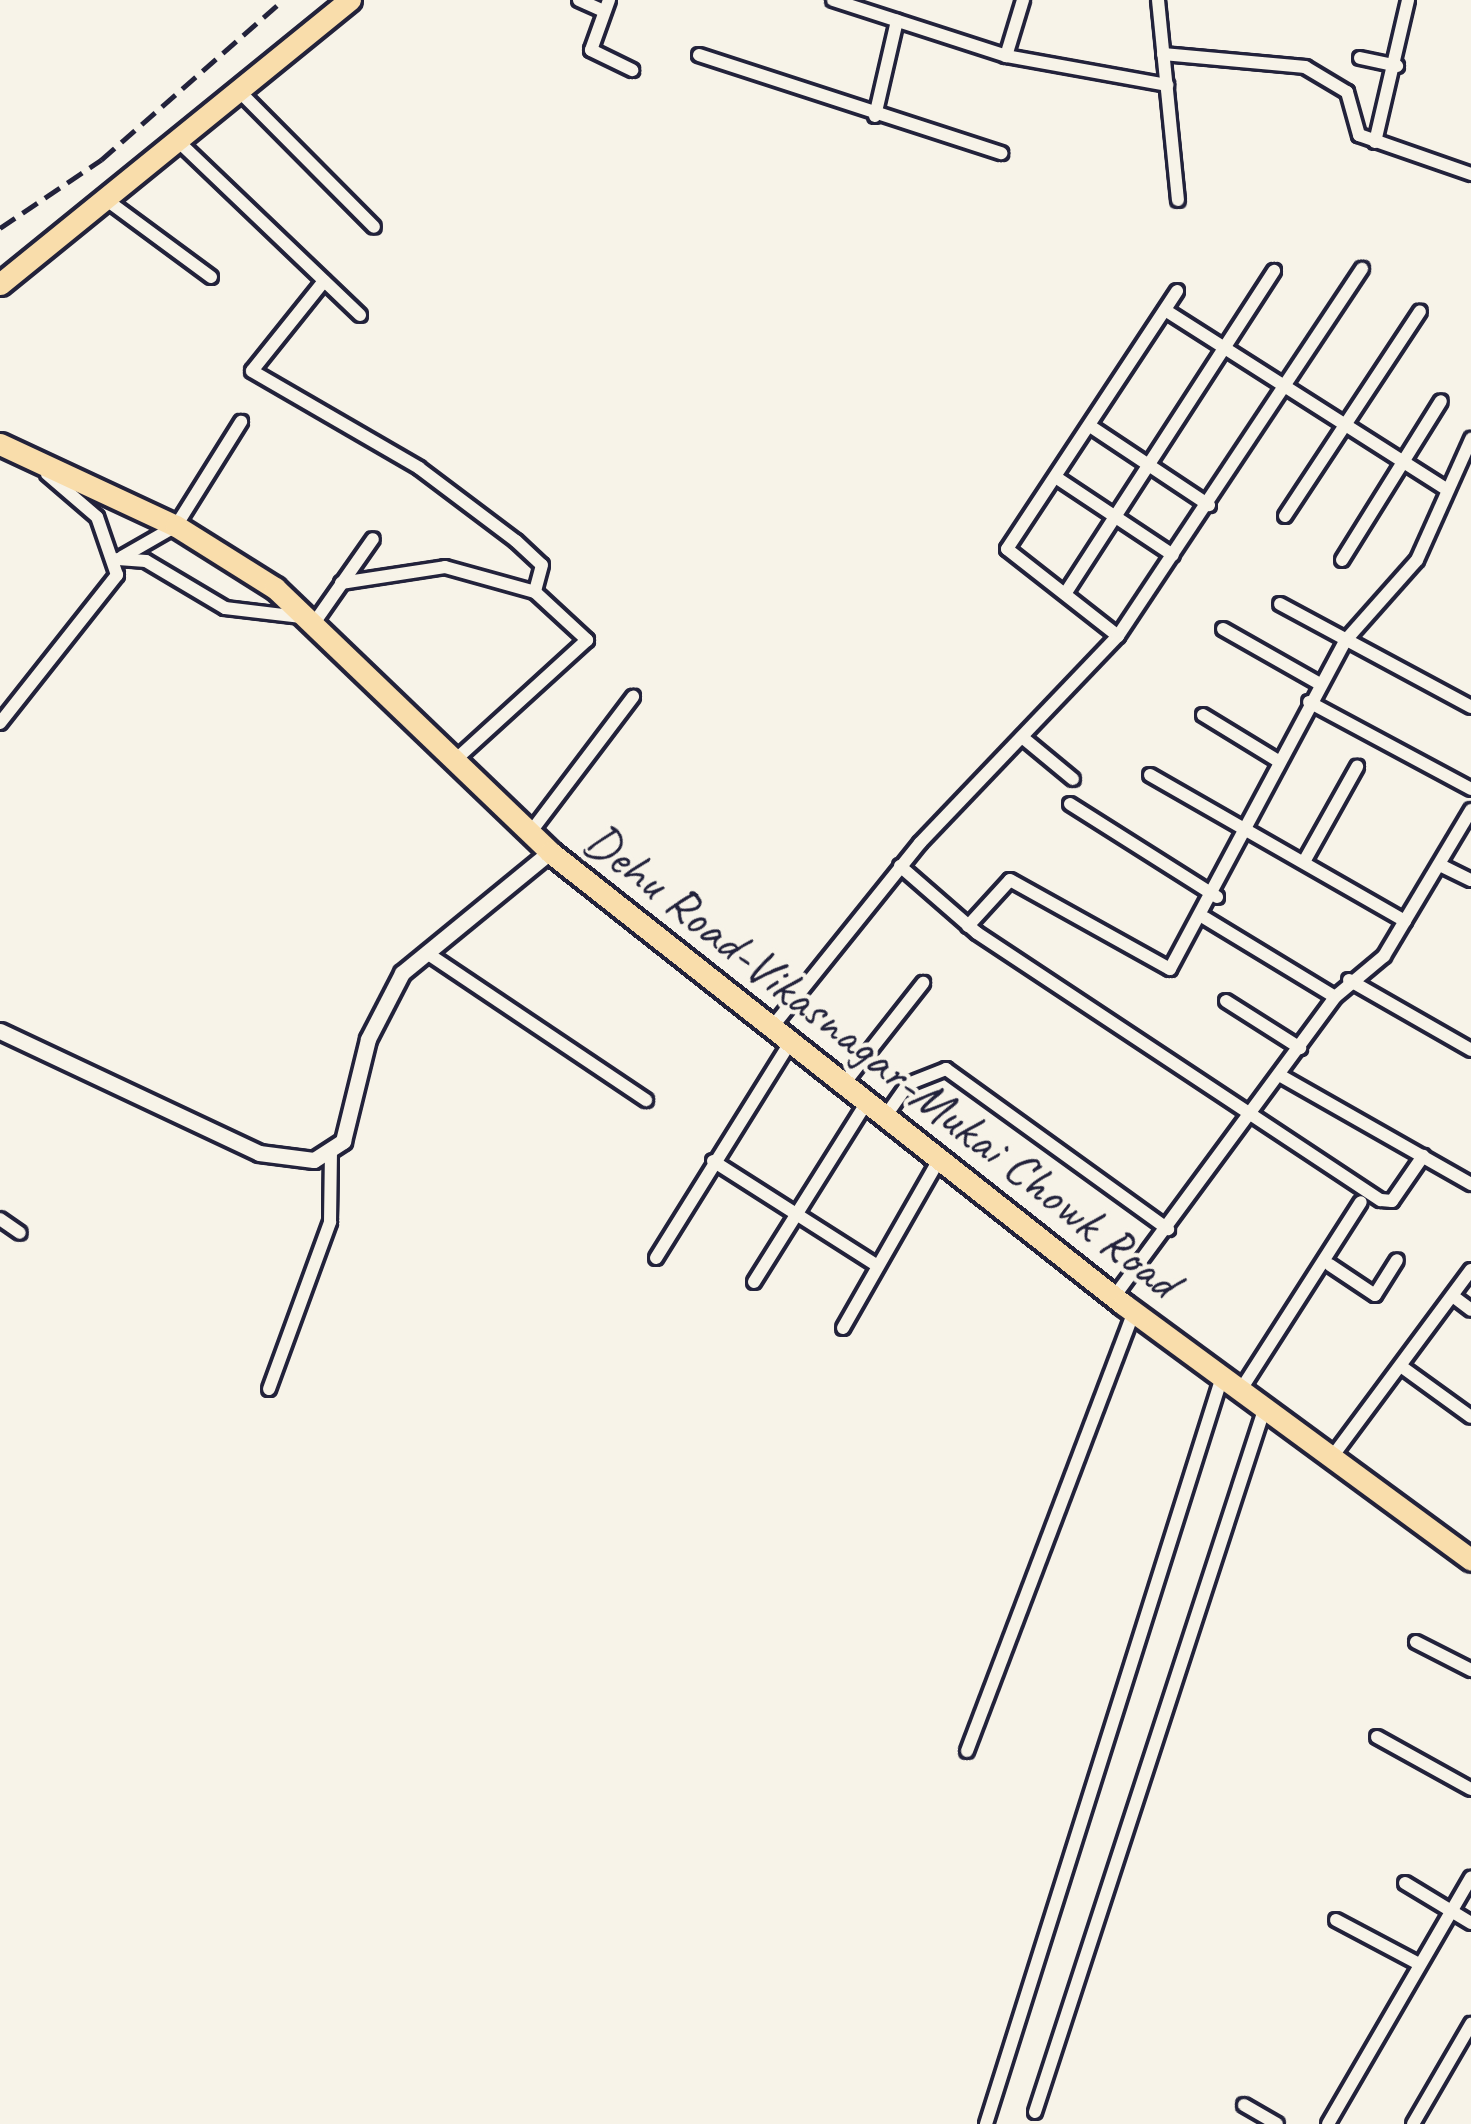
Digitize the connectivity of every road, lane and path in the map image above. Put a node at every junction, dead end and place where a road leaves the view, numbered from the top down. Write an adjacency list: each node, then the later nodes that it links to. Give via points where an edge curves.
1 (350, 0): 16 (main road)
2 (579, 0): 7 (street)
3 (836, 0): 8 (street)
4 (1023, 0): 11 (street)
5 (1158, 0): 9 (street)
6 (1408, 0): 13 (street)
7 (607, 6): 14 (street, via 591,50)
8 (897, 21): 11 (street); 17 (street)
9 (1163, 54): 15 (street); 18 (street, via 1305,67 1347,92 1353,130)
10 (699, 55): 17 (street)
11 (1006, 56): 15 (street)
12 (1360, 58): 13 (street)
13 (1397, 65): 18 (street)
14 (632, 70)
15 (1167, 86): 22 (street)
16 (240, 92): 19 (main road); 24 (street)
17 (875, 116): 20 (street)
18 (1375, 142): 21 (street)
19 (180, 143): 23 (main road); 28 (street)
20 (1001, 153)
21 (1471, 174)
22 (1178, 200)
23 (108, 201): 27 (street); 29 (main road)
24 (374, 226)
25 (1362, 268): 35 (street)
26 (1274, 271): 34 (street)
27 (211, 278)
28 (324, 281): 33 (street); 56 (street, via 252,370 419,468 516,542 542,565)
29 (0, 284)
30 (1177, 291): 31 (street)
31 (1165, 310): 34 (street); 39 (street)
32 (1420, 311): 38 (street)
33 (360, 315)
34 (1227, 348): 35 (street); 43 (street)
35 (1284, 387): 38 (street); 47 (street)
36 (1441, 400): 42 (street)
37 (241, 422): 50 (street)
38 (1345, 425): 42 (street); 48 (street)
39 (1090, 426): 43 (street); 45 (street)
40 (1471, 439): 46 (street)
41 (0, 444): 44 (main road)
42 (1404, 462): 46 (street); 54 (street)
43 (1148, 466): 47 (street); 49 (street)
44 (42, 470): 50 (main road); 53 (street, via 97,517)
45 (1057, 478): 49 (street); 57 (street, via 1007,549)
46 (1446, 489): 62 (street, via 1402,586)
47 (1209, 505): 52 (street)
48 (1285, 516)
49 (1116, 517): 52 (street); 57 (street)
50 (176, 526): 53 (street); 59 (main road)
51 (373, 538): 55 (street)
52 (1173, 555): 61 (street)
53 (118, 559): 59 (street, via 146,561 225,608); 68 (street, via 98,608)
54 (1342, 560)
55 (341, 583): 56 (street, via 445,567); 59 (street)
56 (535, 592): 71 (street, via 587,640)
57 (1065, 594): 61 (street)
58 (1280, 604): 62 (street)
59 (306, 622): 71 (main road)
60 (1223, 629): 63 (street)
61 (1118, 636): 69 (street)
62 (1345, 641): 63 (street); 66 (street)
63 (1319, 684): 65 (street)
64 (633, 697): 79 (street)
65 (1309, 703): 70 (street); 75 (street)
66 (1471, 707)
67 (1203, 715): 70 (street)
68 (0, 723)
69 (1022, 736): 74 (street); 82 (street)
70 (1278, 761): 78 (street)
71 (452, 762): 79 (main road)
72 (1357, 767): 81 (street)
73 (1150, 776): 78 (street)
74 (1073, 779)
75 (1471, 789)
76 (1070, 804): 85 (street)
77 (1471, 810): 83 (street)
78 (1244, 823): 81 (street); 85 (street)
79 (530, 833): 80 (main road)
80 (550, 851): 89 (street, Dehu Road-Vikasnagar-Mukai Chowk Road); 94 (main road, Dehu Road-Vikasnagar-Mukai Chowk Road)
81 (1305, 860): 87 (street)
82 (901, 866): 88 (street); 94 (street)
83 (1442, 866): 84 (street); 87 (street)
84 (1471, 880)
85 (1217, 897): 86 (street)
86 (1205, 918): 88 (street, via 1159,973 1010,880); 92 (street)
87 (1406, 921): 90 (street)
88 (968, 926): 103 (street)
89 (427, 953): 101 (street); 104 (street, Dehu Road-Vikasnagar-Mukai Chowk Road, via 381,1003)
90 (1349, 980): 92 (street); 98 (street)
91 (923, 983): 100 (street)
92 (1335, 997): 97 (street)
93 (1226, 1000): 97 (street)
94 (773, 1026): 96 (main road, Dehu Road-Vikasnagar-Mukai Chowk Road)
95 (0, 1031): 104 (street, via 259,1153)
96 (792, 1040): 100 (main road, Dehu Road-Vikasnagar-Mukai Chowk Road); 107 (street)
97 (1300, 1048): 99 (street)
98 (1471, 1050)
99 (1281, 1076): 103 (street); 105 (street)
100 (845, 1081): 102 (main road, Dehu Road-Vikasnagar-Mukai Chowk Road)
101 (646, 1100)
102 (878, 1107): 106 (main road, Dehu Road-Vikasnagar-Mukai Chowk Road); 110 (street); 112 (street, via 946,1069)
103 (1253, 1116): 105 (street, via 1386,1202); 112 (street)
104 (332, 1154): 127 (street, via 330,1222)
105 (1423, 1156): 108 (street)
106 (940, 1157): 116 (street); 120 (main road, Dehu Road-Vikasnagar-Mukai Chowk Road)
107 (713, 1161): 110 (street); 114 (street)
108 (1471, 1184)
109 (1361, 1202): 117 (street)
110 (796, 1214): 116 (street); 119 (street)
111 (0, 1220): 113 (street)
112 (1168, 1229): 120 (street)
113 (20, 1233)
114 (656, 1258)
115 (1397, 1260): 117 (street, via 1375,1295)
116 (876, 1265): 124 (street)
117 (1330, 1265): 126 (street)
118 (1471, 1270): 121 (street)
119 (754, 1282)
120 (1114, 1297): 123 (main road, Dehu Road-Vikasnagar-Mukai Chowk Road)
121 (1454, 1297): 122 (street); 125 (street)
122 (1471, 1310)
123 (1135, 1312): 126 (main road, Dehu Road-Vikasnagar-Mukai Chowk Road); 135 (street)
124 (843, 1328)
125 (1402, 1367): 129 (street); 130 (street)
126 (1231, 1384): 128 (main road, Dehu Road-Vikasnagar-Mukai Chowk Road); 146 (street)
127 (269, 1389)
128 (1264, 1410): 130 (main road, Dehu Road-Vikasnagar-Mukai Chowk Road); 145 (street)
129 (1471, 1417)
130 (1332, 1456): 131 (main road, Dehu Road-Vikasnagar-Mukai Chowk Road)
131 (1471, 1560)
132 (1416, 1642): 133 (street)
133 (1471, 1670)
134 (1377, 1737): 136 (street)
135 (967, 1751)
136 (1471, 1789)
137 (1471, 1877): 139 (street)
138 (1406, 1883): 139 (street)
139 (1451, 1911): 141 (street); 142 (street)
140 (1336, 1920): 142 (street)
141 (1471, 1923)
142 (1419, 1964): 148 (street)
143 (1471, 2024): 149 (street)
144 (1244, 2105): 147 (street)
145 (1036, 2112)
146 (986, 2124)
147 (1277, 2124)
148 (1328, 2124)
149 (1413, 2124)

